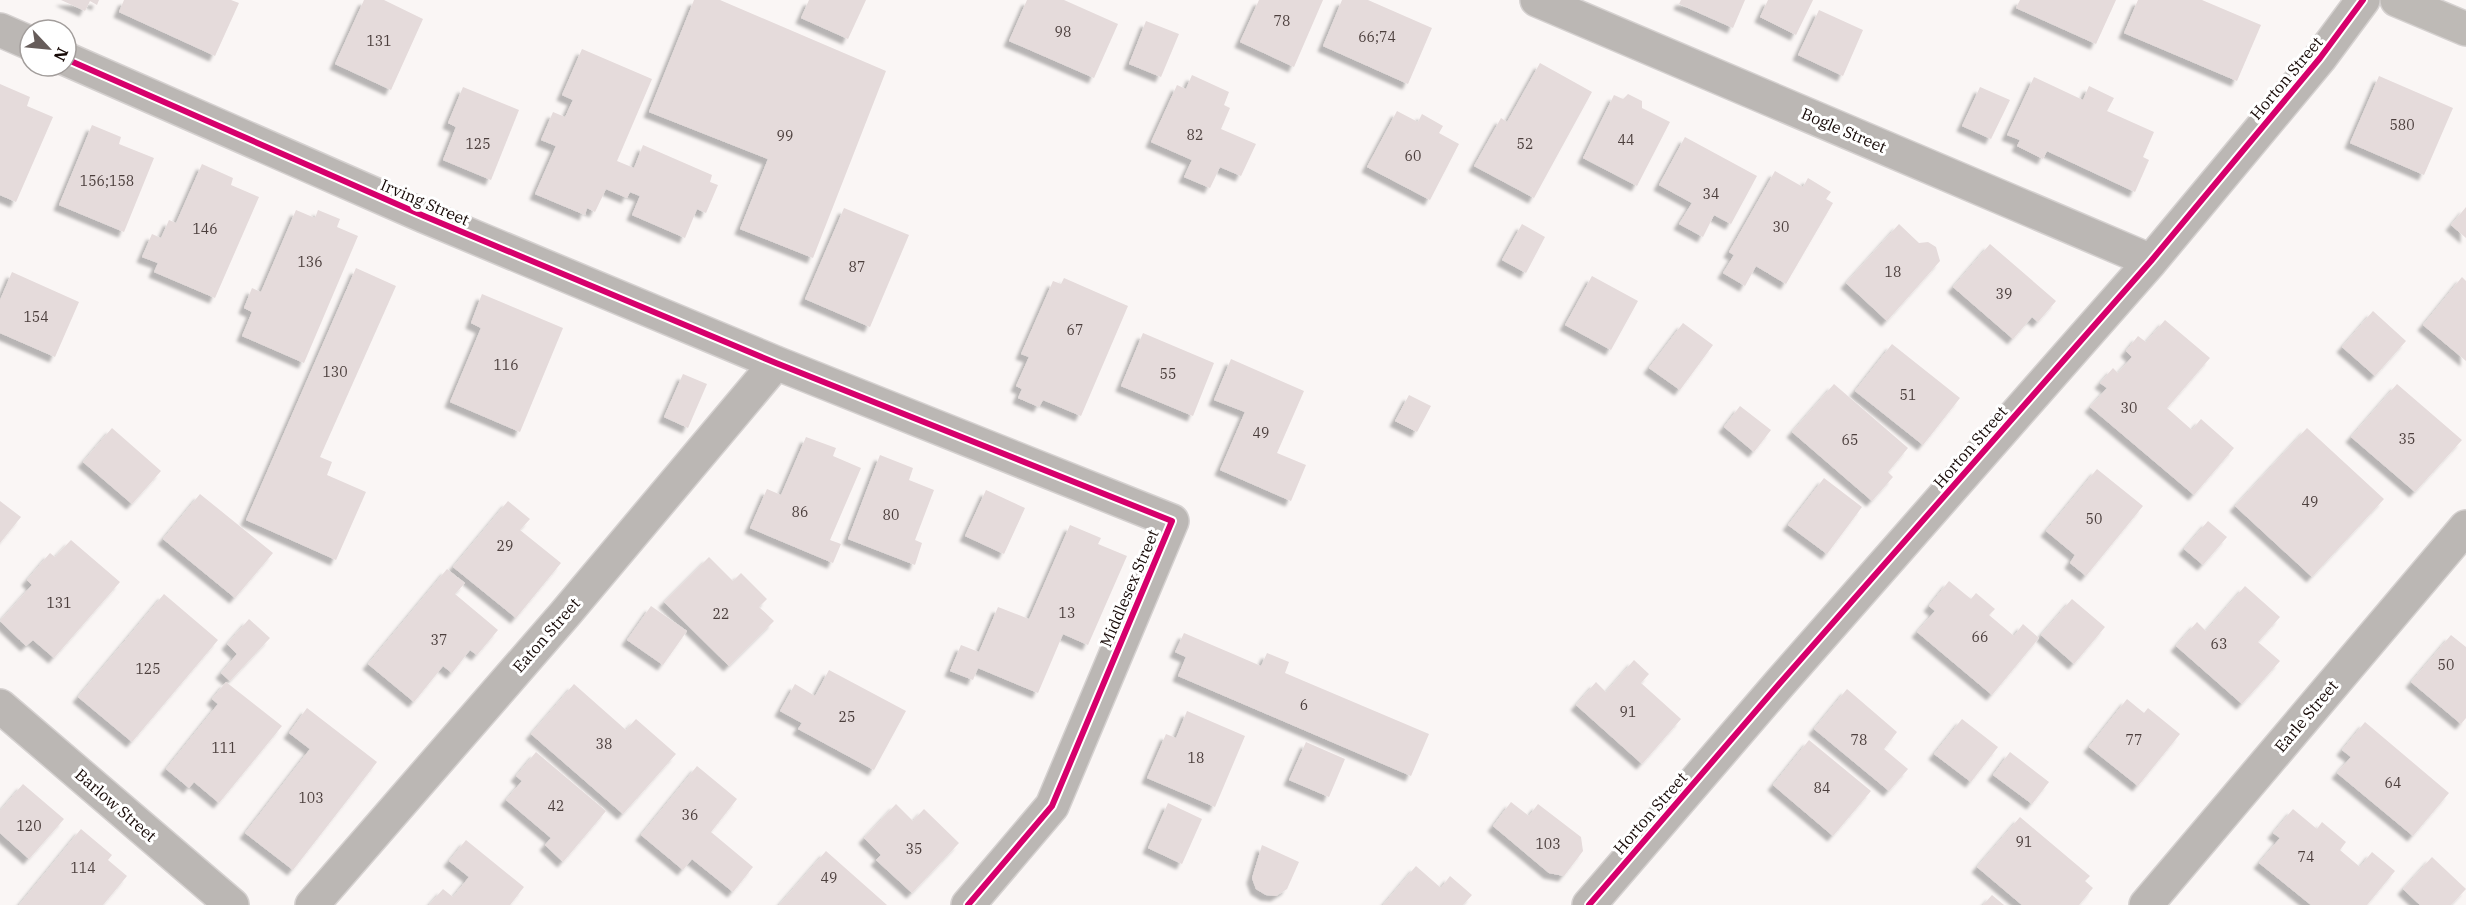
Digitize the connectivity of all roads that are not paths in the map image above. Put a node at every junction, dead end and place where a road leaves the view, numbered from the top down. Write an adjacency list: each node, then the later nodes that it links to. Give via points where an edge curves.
1 (1538, 0): 8 (street, Bogle Street)
2 (2363, 0): 8 (street, Horton Street, via 2320,58)
3 (2397, 0): 4 (main road)
4 (2466, 29)
5 (0, 30): 6 (street)
6 (18, 38)
7 (78, 64): 9 (street, Irving Street, via 424,216)
8 (2151, 261): 15 (street, Horton Street)
9 (776, 363): 13 (street, Eaton Street); 14 (street, Middlesex Street, via 1172,521 1052,806)
10 (2466, 527): 16 (street, Earle Street)
11 (0, 706): 12 (street, Barlow Street)
12 (232, 905)
13 (312, 905)
14 (968, 905)
15 (1589, 905)
16 (2146, 905)

